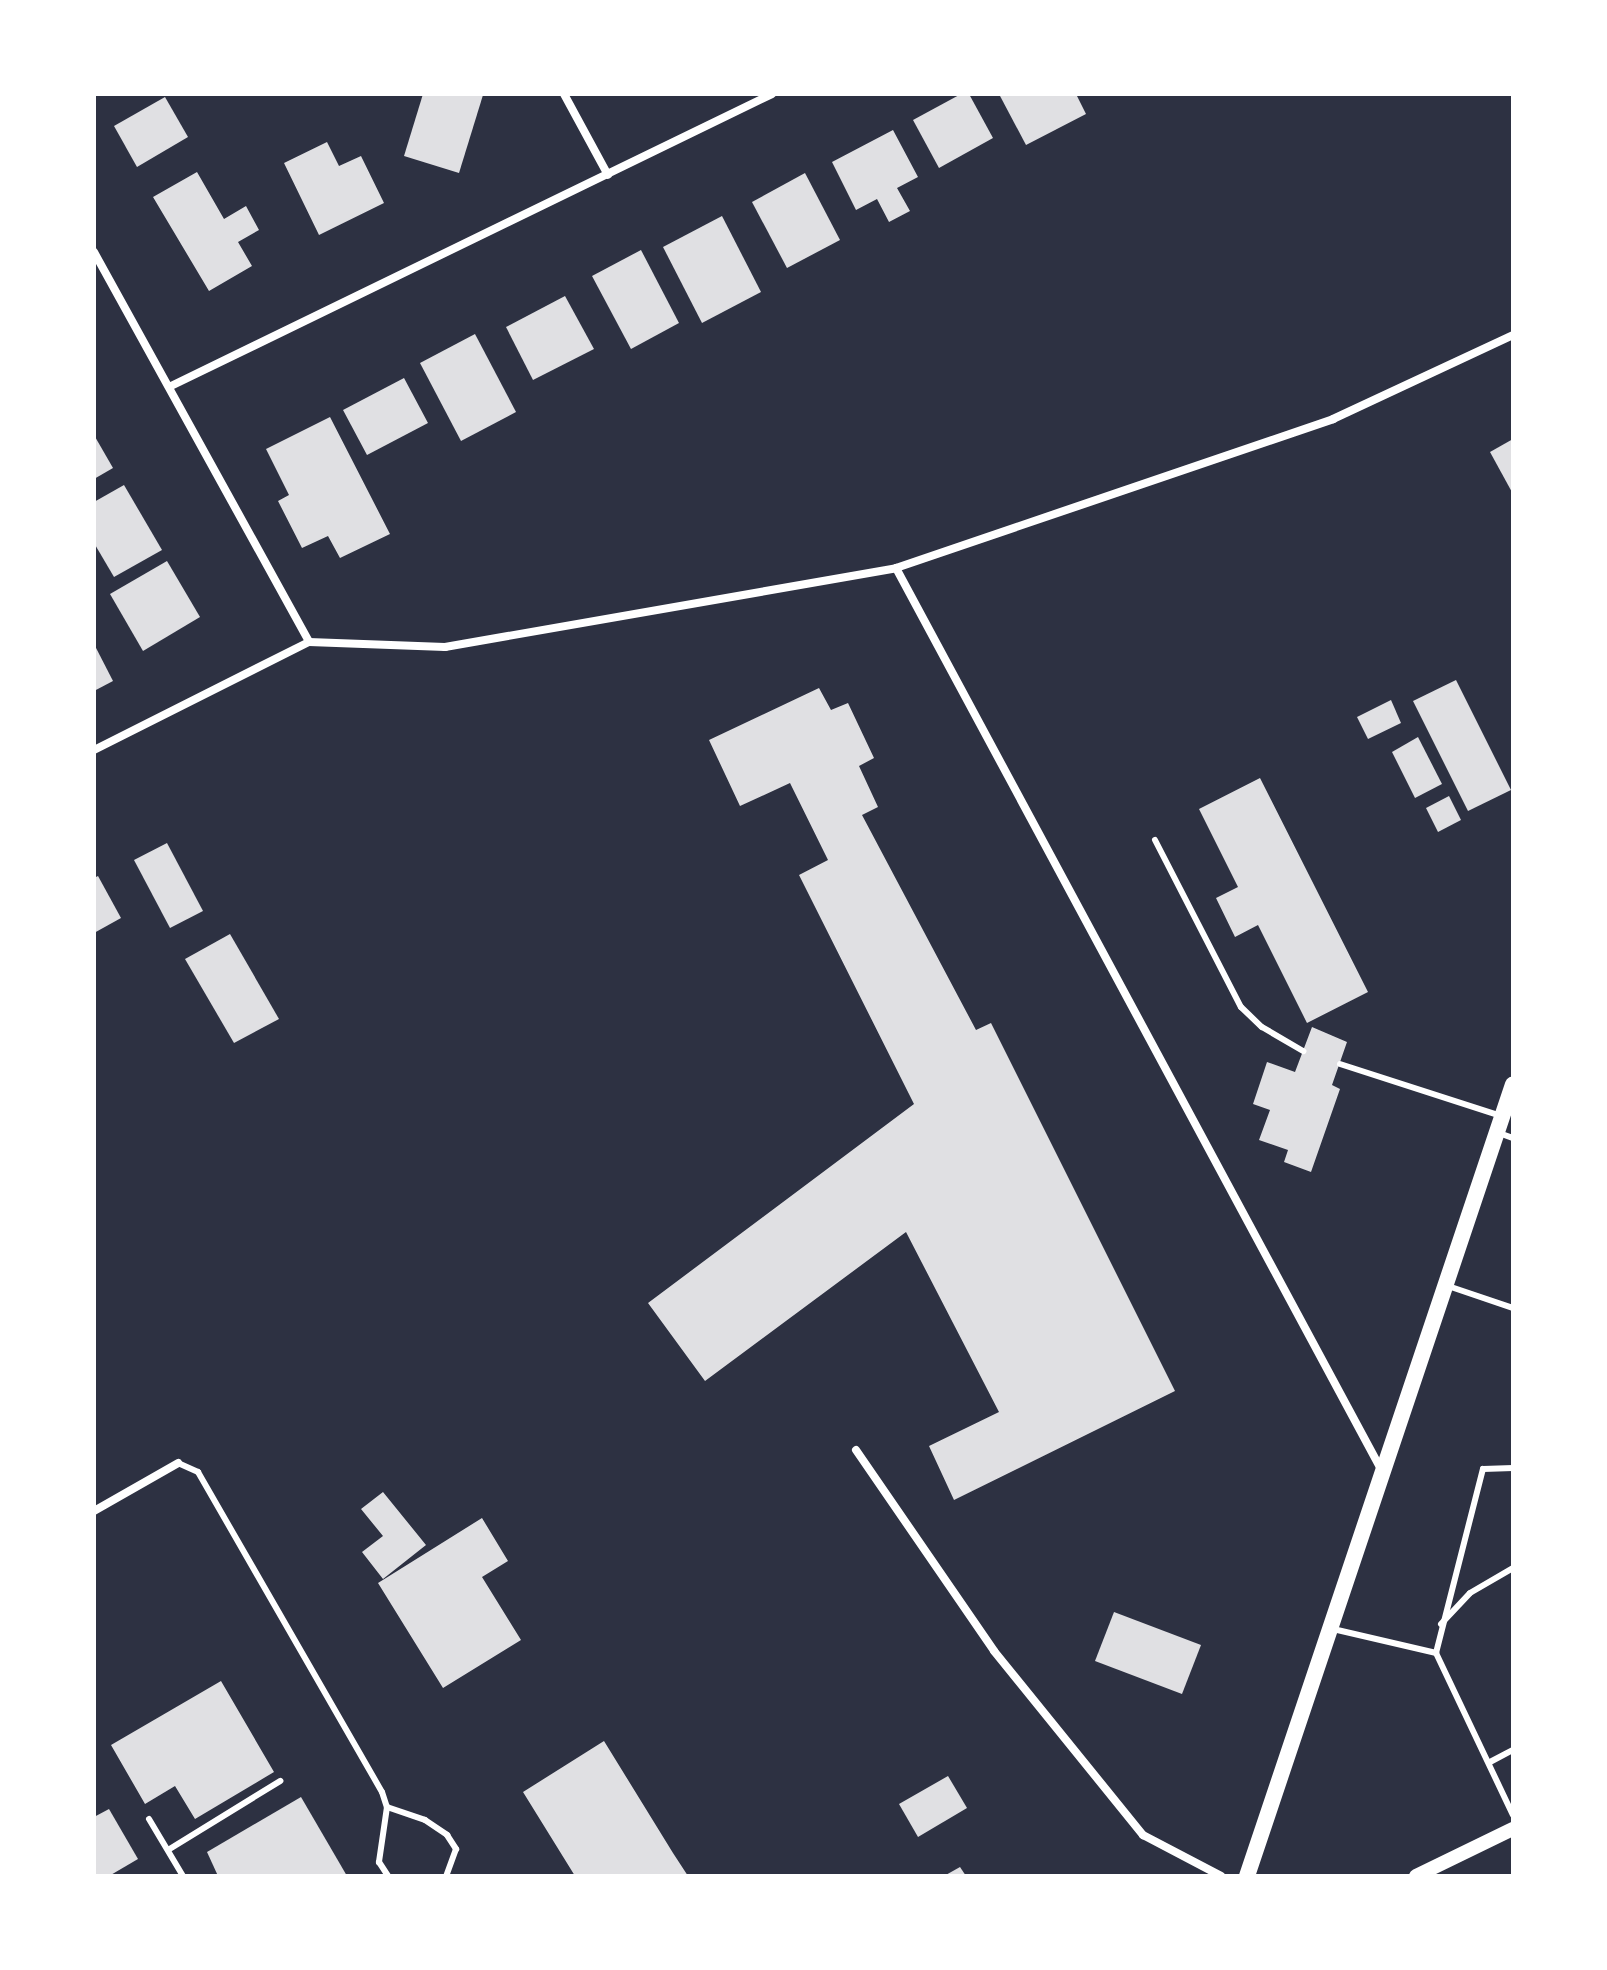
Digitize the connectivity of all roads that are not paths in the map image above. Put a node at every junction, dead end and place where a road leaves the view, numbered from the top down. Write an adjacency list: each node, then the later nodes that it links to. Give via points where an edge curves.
1 (564, 94): 3 (street)
2 (772, 94): 3 (street)
3 (608, 175): 6 (street)
4 (94, 252): 6 (street)
5 (1513, 335): 7 (street, via 1333,419)
6 (171, 386): 8 (street)
7 (896, 568): 8 (street, via 445,647); 21 (street)
8 (309, 642): 9 (street)
9 (94, 750)
10 (1155, 840): 11 (lane, via 1241,1007 1262,1027)
11 (1303, 1051)
12 (1340, 1064): 14 (lane)
13 (1513, 1084): 14 (main road)
14 (1498, 1124): 15 (lane); 16 (main road)
15 (1513, 1138)
16 (1444, 1284): 17 (lane); 21 (main road)
17 (1513, 1308)
18 (856, 1450): 38 (street, via 994,1651 1143,1835)
19 (178, 1463): 22 (street); 30 (lane, via 198,1472)
20 (1513, 1468): 24 (lane, via 1483,1469)
21 (1381, 1469): 25 (main road)
22 (94, 1511)
23 (1513, 1568): 24 (lane, via 1470,1593)
24 (1439, 1627): 26 (lane)
25 (1329, 1628): 26 (lane); 39 (main road)
26 (1436, 1653): 28 (lane)
27 (1513, 1750): 28 (lane)
28 (1490, 1762): 31 (lane)
29 (280, 1781): 34 (lane)
30 (387, 1807): 36 (lane, via 379,1862); 37 (lane, via 425,1820 447,1835 456,1849)
31 (1513, 1815)
32 (149, 1819): 34 (lane)
33 (1513, 1829): 40 (street)
34 (168, 1850): 35 (lane)
35 (183, 1876)
36 (388, 1876)
37 (446, 1876)
38 (1221, 1876)
39 (1247, 1876)
40 (1416, 1876)

